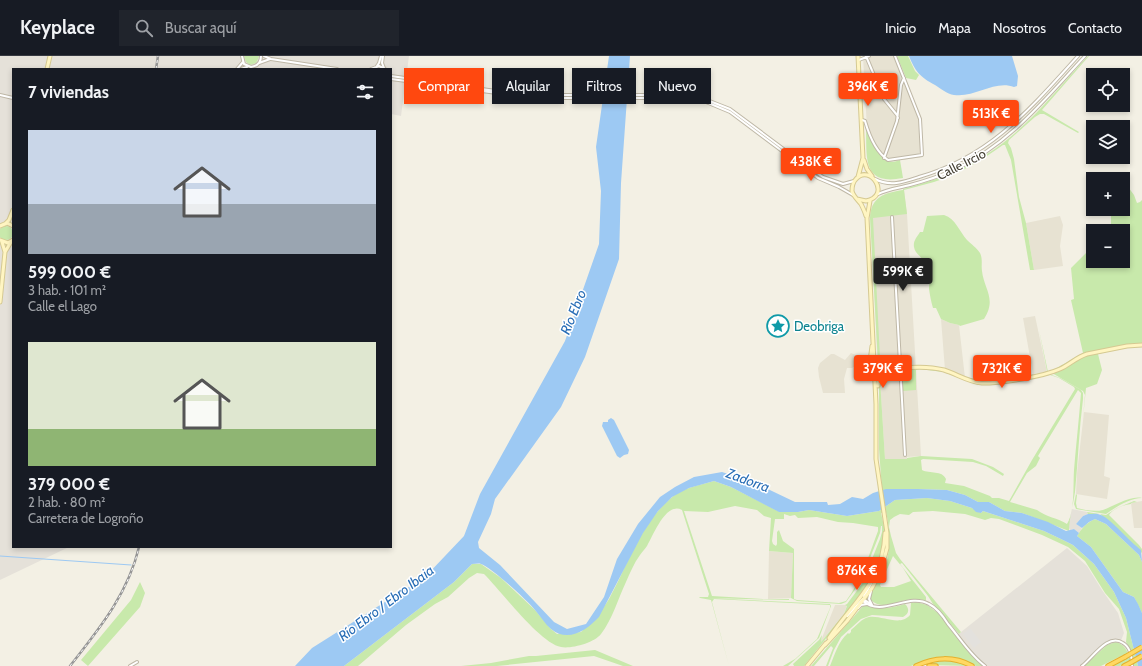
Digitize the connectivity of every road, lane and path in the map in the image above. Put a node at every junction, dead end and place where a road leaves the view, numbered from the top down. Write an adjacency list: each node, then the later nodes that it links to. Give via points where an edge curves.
1 (50, 56): 16 (main road)
2 (241, 56): 12 (street)
3 (262, 56): 11 (street); 13 (street)
4 (382, 56): 14 (street); 22 (street)
5 (862, 56): 6 (street)
6 (867, 56): 10 (street); 32 (street, via 884,99)
7 (895, 56): 24 (street)
8 (1078, 56): 39 (street, Calle Ircio, via 1018,120 980,150 956,164 901,182 884,183)
9 (1085, 56): 42 (street, Calle Ircio, via 1021,124 985,153 942,175 887,190)
10 (858, 58): 34 (main road)
11 (271, 59): 13 (street); 19 (street)
12 (242, 61): 15 (street); 17 (street)
13 (259, 63): 15 (street, via 254,67)
14 (376, 66): 20 (street); 21 (street)
15 (248, 67): 18 (street)
16 (47, 68)
17 (238, 68)
18 (244, 68)
19 (330, 68)
20 (373, 68)
21 (383, 68)
22 (384, 68)
23 (392, 76): 25 (street)
24 (904, 78): 31 (street); 37 (street, via 920,119 922,155 891,160)
25 (404, 79)
26 (392, 80): 27 (street)
27 (404, 81)
28 (484, 91): 35 (street, via 534,98 690,98 730,112)
29 (0, 95): 30 (street)
30 (12, 98)
31 (899, 112): 32 (street); 33 (street)
32 (896, 113): 33 (street)
33 (898, 119): 37 (street)
34 (862, 120): 36 (main road); 37 (street, via 865,121)
35 (792, 157): 40 (street, via 823,177 842,184); 41 (street, via 818,178)
36 (864, 158): 38 (main road); 39 (main road)
37 (884, 158)
38 (858, 177): 39 (main road, via 866,175); 40 (main road)
39 (873, 178): 42 (main road, via 878,186)
40 (854, 181): 41 (main road, via 852,190)
41 (856, 198): 43 (main road, via 861,201); 46 (main road)
42 (874, 198): 43 (main road)
43 (870, 200): 46 (main road)
44 (12, 214): 47 (main road)
45 (892, 217): 59 (street)
46 (867, 218): 54 (main road)
47 (5, 224): 48 (main road); 49 (main road)
48 (0, 226)
49 (12, 226)
50 (1, 241): 51 (main road); 52 (main road)
51 (12, 241): 52 (main road)
52 (5, 252): 53 (main road)
53 (0, 302)
54 (873, 338): 56 (main road); 58 (main road)
55 (1142, 345): 59 (main road, via 1082,356 1049,373 995,382 976,382 944,370)
56 (874, 364): 57 (main road); 58 (main road); 62 (main road)
57 (879, 366): 60 (main road); 61 (main road)
58 (869, 368): 62 (main road)
59 (900, 368): 60 (main road); 64 (street)
60 (883, 369): 61 (main road)
61 (879, 372): 62 (main road); 63 (main road)
62 (874, 374): 63 (main road)
63 (876, 404): 65 (main road, via 876,447)
64 (905, 455)
65 (886, 527): 66 (main road, via 887,548); 67 (main road, via 882,556)
66 (881, 571): 68 (main road); 70 (street, via 869,595)
67 (872, 582): 68 (street); 71 (main road)
68 (863, 599): 69 (street); 70 (street); 71 (main road)
69 (868, 603): 70 (street); 71 (street, via 860,606)
70 (872, 605): 82 (street, via 884,607 915,600 929,604 941,614)
71 (846, 619): 77 (main road)
72 (1142, 646): 84 (highway, bridge)
73 (1142, 656): 75 (highway, bridge)
74 (137, 662): 76 (street)
75 (1131, 665): 83 (street, via 1127,647 1117,640 1103,646); 85 (highway)
76 (130, 666)
77 (807, 666)
78 (916, 666): 81 (highway, via 944,659 957,660)
79 (929, 666): 80 (highway)
80 (936, 666)
81 (972, 666)
82 (985, 666)
83 (1082, 666)
84 (1108, 666)
85 (1124, 666)

